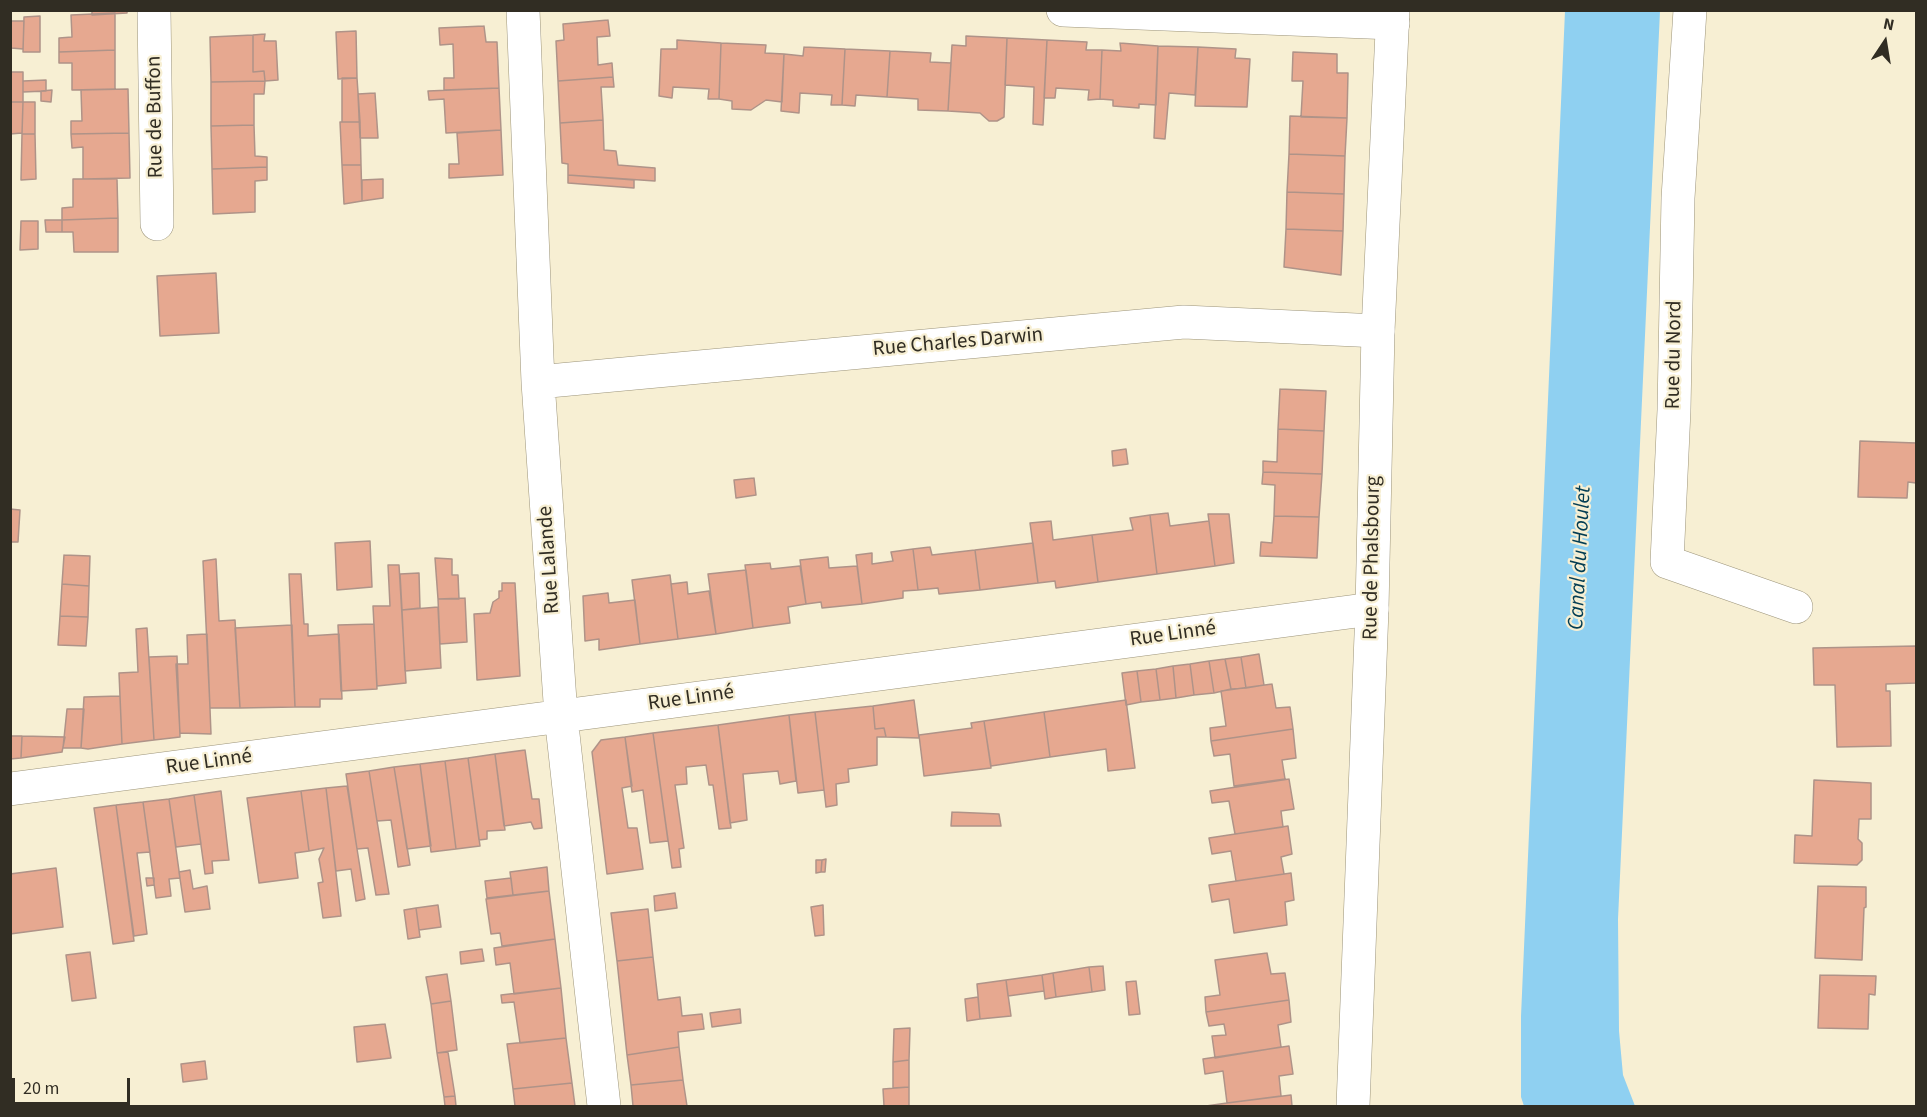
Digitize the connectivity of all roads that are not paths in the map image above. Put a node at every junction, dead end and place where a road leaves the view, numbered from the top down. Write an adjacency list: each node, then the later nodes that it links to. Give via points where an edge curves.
1 (154, 10): 6 (street, Rue de Buffon)
2 (523, 10): 8 (street, Rue Lalande)
3 (1063, 10): 5 (street)
4 (1690, 10): 9 (street, Rue du Nord, via 1678,198 1667,562)
5 (1393, 17): 7 (street, Rue de Phalsbourg)
6 (158, 224)
7 (1378, 331): 8 (street, Rue Charles Darwin, via 1184,322); 10 (street, Rue de Phalsbourg)
8 (538, 382): 11 (street, Rue Lalande)
9 (1796, 606)
10 (1372, 609): 11 (street, Rue Linné); 14 (street, Rue de Phalsbourg)
11 (561, 716): 12 (street, Rue Linné); 13 (street, Rue Lalande)
12 (10, 789)
13 (604, 1107)
14 (1353, 1107)

